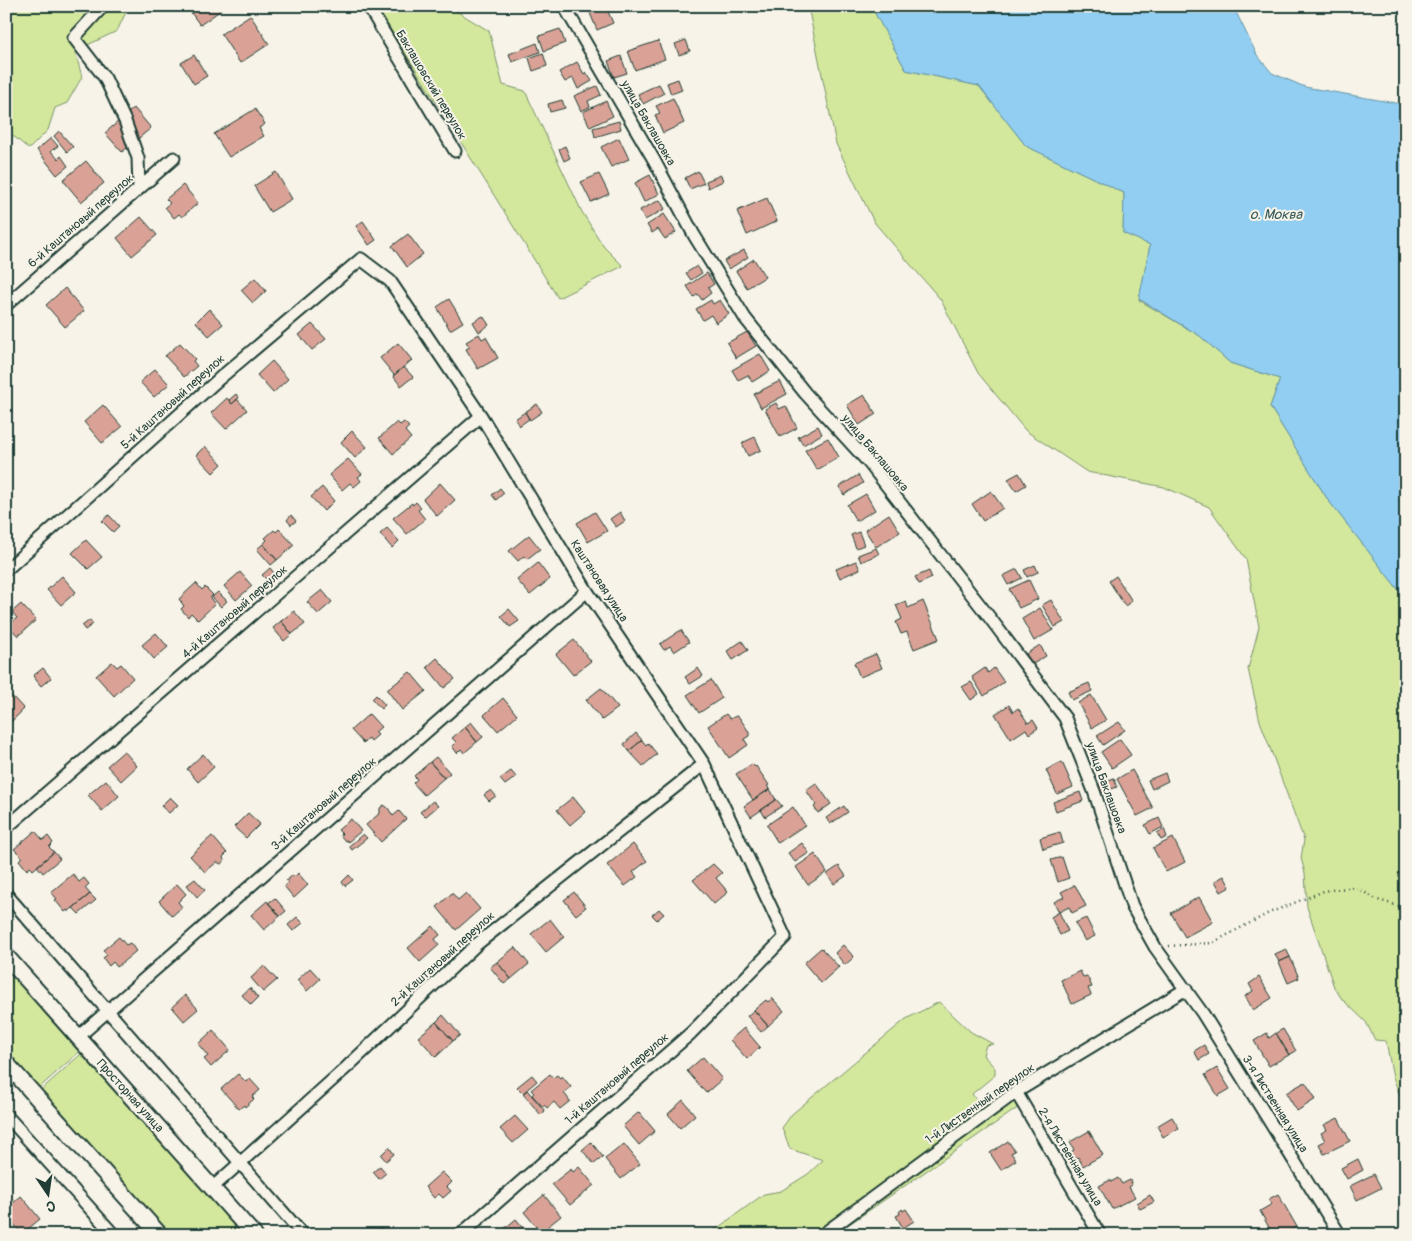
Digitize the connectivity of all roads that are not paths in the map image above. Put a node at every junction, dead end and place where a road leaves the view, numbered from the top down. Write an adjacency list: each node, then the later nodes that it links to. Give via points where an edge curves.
1 (103, 6): 6 (street, via 74,38 105,78 126,121 138,158)
2 (368, 6): 4 (street, Баклашовский переулок)
3 (564, 6): 16 (street, улица Баклашовка, via 745,318 805,393 869,463 1065,718 1094,791 1132,906)
4 (455, 151)
5 (174, 158): 6 (street, 6-й Каштановый переулок)
6 (139, 189): 8 (street, 6-й Каштановый переулок)
7 (361, 259): 9 (street, Каштановая улица, via 390,281); 10 (street, 5-й Каштановый переулок, via 220,378)
8 (6, 305)
9 (481, 416): 11 (street, Каштановая улица); 13 (street, 4-й Каштановый переулок)
10 (6, 570)
11 (588, 591): 12 (street, Каштановая улица); 19 (street, 3-й Каштановый переулок)
12 (704, 764): 15 (street, Каштановая улица); 24 (street, 2-й Каштановый переулок, via 477,944 347,1067)
13 (6, 828)
14 (6, 894): 19 (street)
15 (785, 938): 31 (street, 1-й Каштановый переулок, via 691,1033)
16 (1155, 947): 18 (street, 3-я Лиственная улица)
17 (6, 956): 20 (main road, Просторная улица)
18 (1186, 989): 22 (street, 1-й Лиственный переулок); 33 (street, 3-я Лиственная улица)
19 (108, 1010): 20 (street, 3-й Каштановый переулок); 24 (street)
20 (78, 1037): 25 (main road, Просторная улица)
21 (6, 1064): 28 (main road)
22 (1016, 1092): 26 (street, 1-й Лиственный переулок); 32 (street, 2-я Лиственная улица)
23 (6, 1115): 27 (street)
24 (240, 1162): 25 (street, 2-й Каштановый переулок); 30 (street)
25 (212, 1188): 29 (main road, Просторная улица)
26 (823, 1234)
27 (114, 1235)
28 (160, 1235)
29 (254, 1235)
30 (303, 1235)
31 (460, 1235)
32 (1100, 1235)
33 (1340, 1235)

